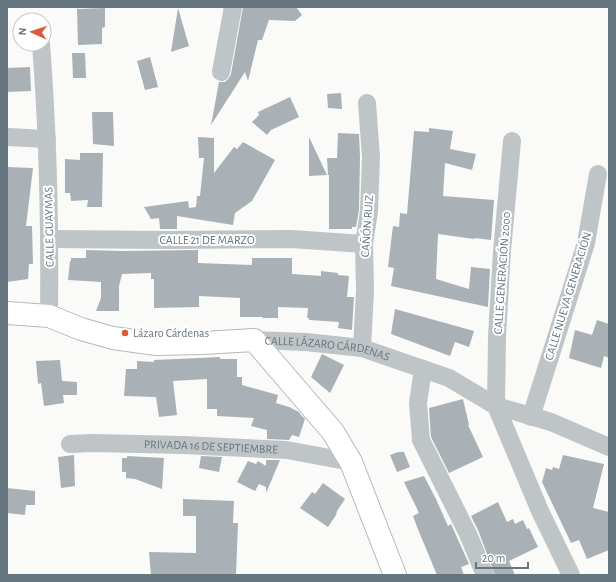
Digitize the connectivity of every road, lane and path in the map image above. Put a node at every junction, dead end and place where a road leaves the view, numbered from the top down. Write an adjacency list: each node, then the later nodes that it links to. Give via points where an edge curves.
1 (233, 7): 3 (street)
2 (42, 52): 6 (street, CALLE GUAYMAS)
3 (221, 72)
4 (367, 103): 10 (street, CAÑÓN RUIZ, via 371,157 369,211)
5 (7, 137): 6 (street)
6 (47, 139): 9 (street, CALLE GUAYMAS)
7 (512, 141): 16 (street, CALLE GENERACIÓN 2000, via 502,251)
8 (598, 174): 17 (street, CALLE NUEVA GENERACIÓN, via 586,243)
9 (50, 239): 10 (street, CALLE 21 DE MARZO, via 291,239); 12 (street, CALLE GUAYMAS)
10 (364, 244): 14 (street, CAÑÓN RUIZ)
11 (7, 313): 12 (street, CALLE LÁZARO CÁRDENAS)
12 (49, 316): 13 (street, CALLE LÁZARO CÁRDENAS, via 80,329 113,338 149,343)
13 (254, 340): 14 (street, CALLE LÁZARO CÁRDENAS); 20 (street, via 333,432)
14 (362, 348): 15 (street, CALLE LÁZARO CÁRDENAS)
15 (423, 370): 16 (street, CALLE LÁZARO CÁRDENAS, via 449,378); 22 (street, via 418,402 421,440 468,534)
16 (496, 406): 17 (street, CALLE LÁZARO CÁRDENAS); 23 (street, via 540,511)
17 (531, 417): 19 (street, CALLE LÁZARO CÁRDENAS, via 551,422)
18 (70, 444): 20 (street, PRIVADA 16 DE SEPTIEMBRE, via 176,444 287,450)
19 (609, 447)
20 (351, 462): 21 (street)
21 (395, 575)
22 (485, 575)
23 (571, 575)

